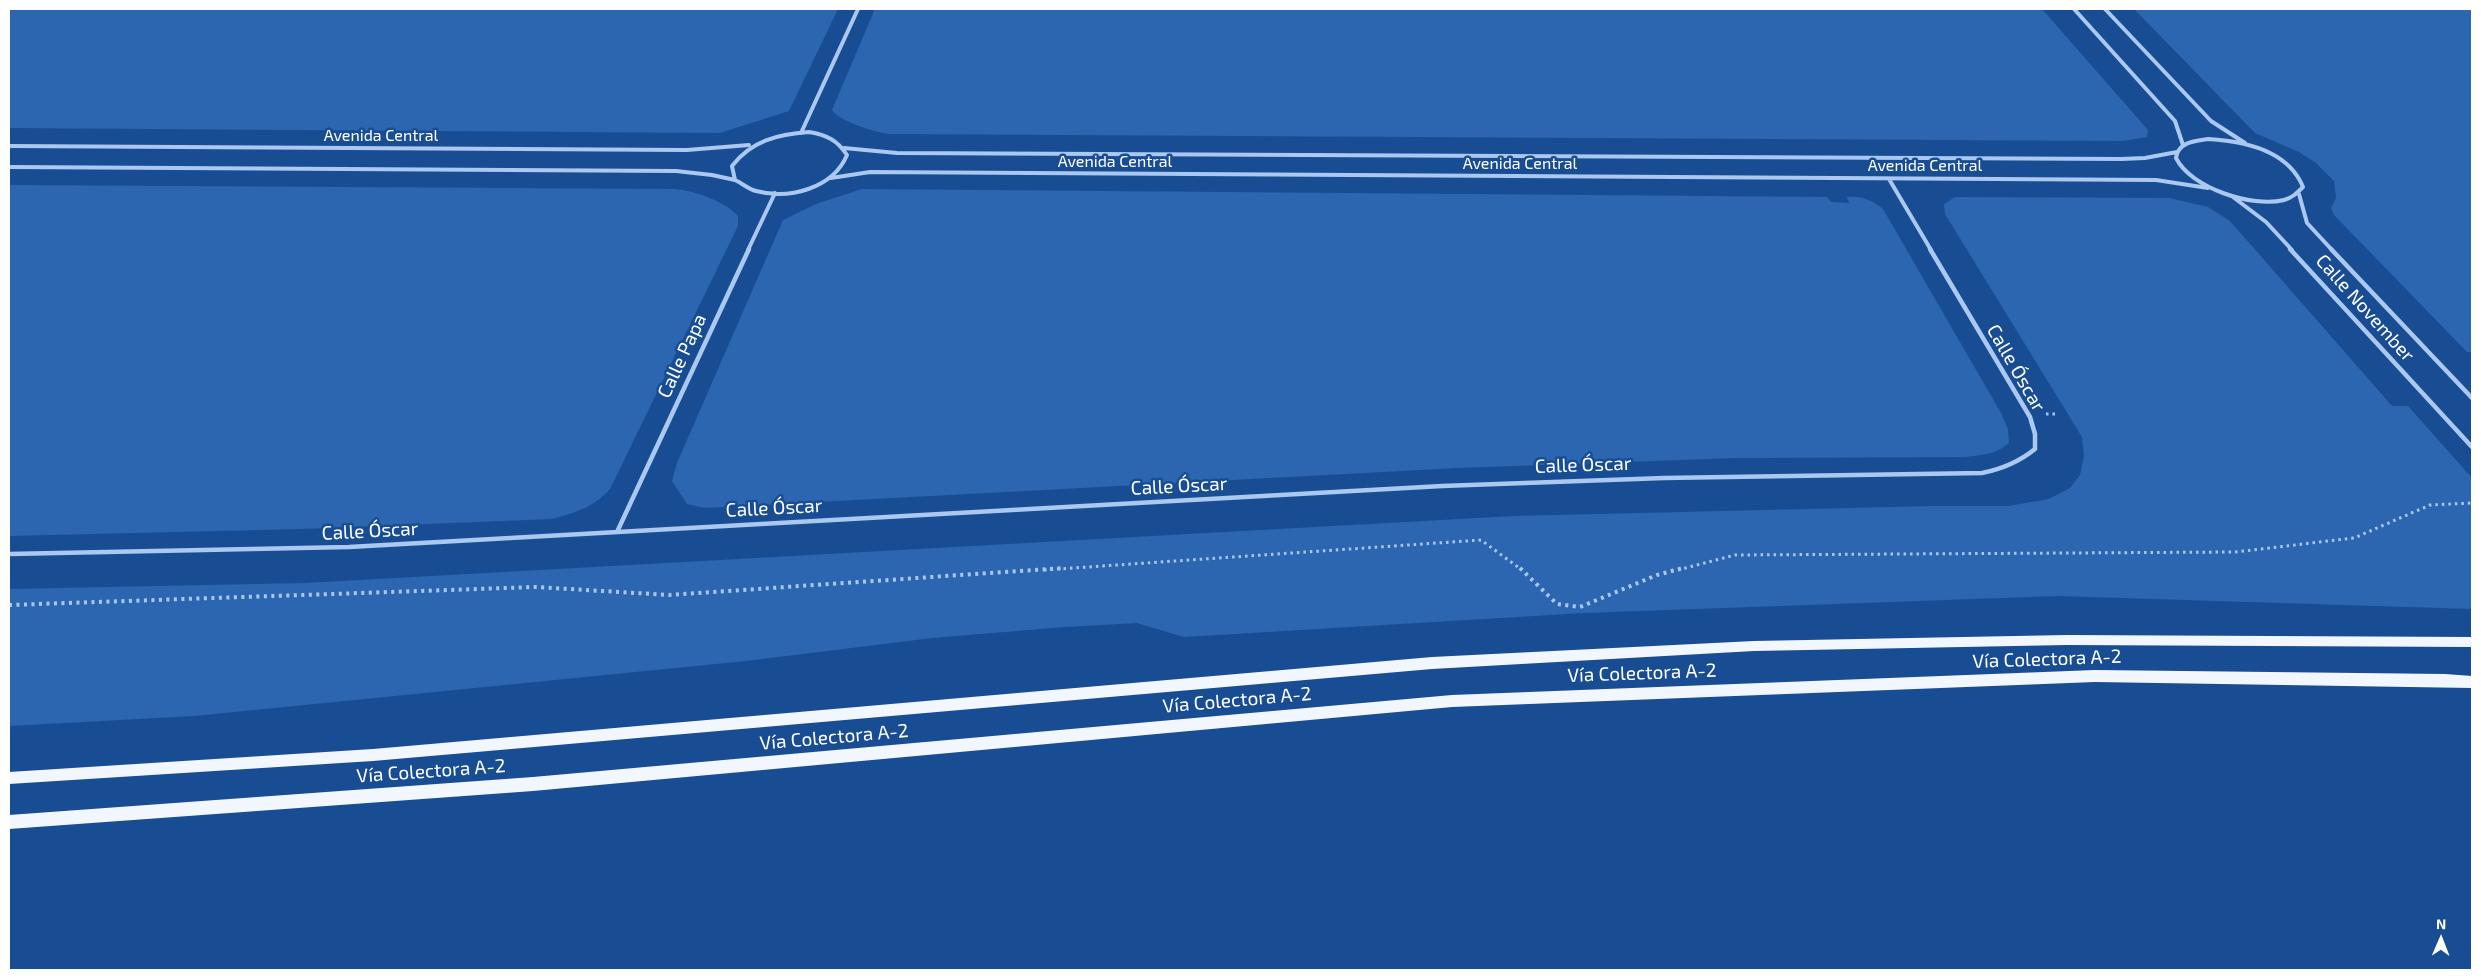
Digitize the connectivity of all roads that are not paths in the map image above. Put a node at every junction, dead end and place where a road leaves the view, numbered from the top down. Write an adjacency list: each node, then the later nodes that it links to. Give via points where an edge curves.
1 (858, 9): 4 (street)
2 (2074, 9): 6 (street, via 2176,120)
3 (2106, 9): 8 (street, via 2211,121)
4 (801, 133): 5 (street, via 767,138); 9 (street, via 828,136)
5 (752, 145): 7 (street, Avenida Central, via 687,150); 14 (street, via 742,151 732,166)
6 (2184, 145): 8 (street, via 2211,140); 10 (street)
7 (9, 146)
8 (2250, 146): 17 (street, Calle November, via 2283,160 2295,169 2302,178 2303,187)
9 (844, 148): 10 (street, Avenida Central, via 892,153 2121,159); 12 (street, via 847,155 845,163)
10 (2177, 152): 15 (street, via 2176,159 2186,173)
11 (9, 167): 14 (street, Avenida Central, via 676,171)
12 (831, 178): 13 (street, Avenida Central, via 870,172); 16 (street, Avenida Central, via 814,186)
13 (1889, 179): 15 (street, Avenida Central, via 2156,180); 21 (street, Calle Óscar, via 2030,417 2035,449 2022,461 2006,468 1982,472 1442,486)
14 (735, 180): 16 (street, Avenida Central, via 744,187)
15 (2209, 188): 18 (street)
16 (775, 193): 21 (street, Calle Papa)
17 (2298, 194): 18 (street, via 2271,201); 19 (street, Calle November, via 2307,223)
18 (2230, 195): 20 (street, Calle November, via 2266,222)
19 (2472, 398)
20 (2472, 447)
21 (617, 532): 22 (street, Calle Óscar, via 349,548)
22 (9, 554)
23 (2472, 642): 25 (main road, Vía Colectora A-2, via 2067,640 1803,645 1432,663 373,755)
24 (2472, 682): 26 (main road, Vía Colectora A-2, via 2095,676 1452,701 533,784)
25 (9, 778)
26 (9, 822)

